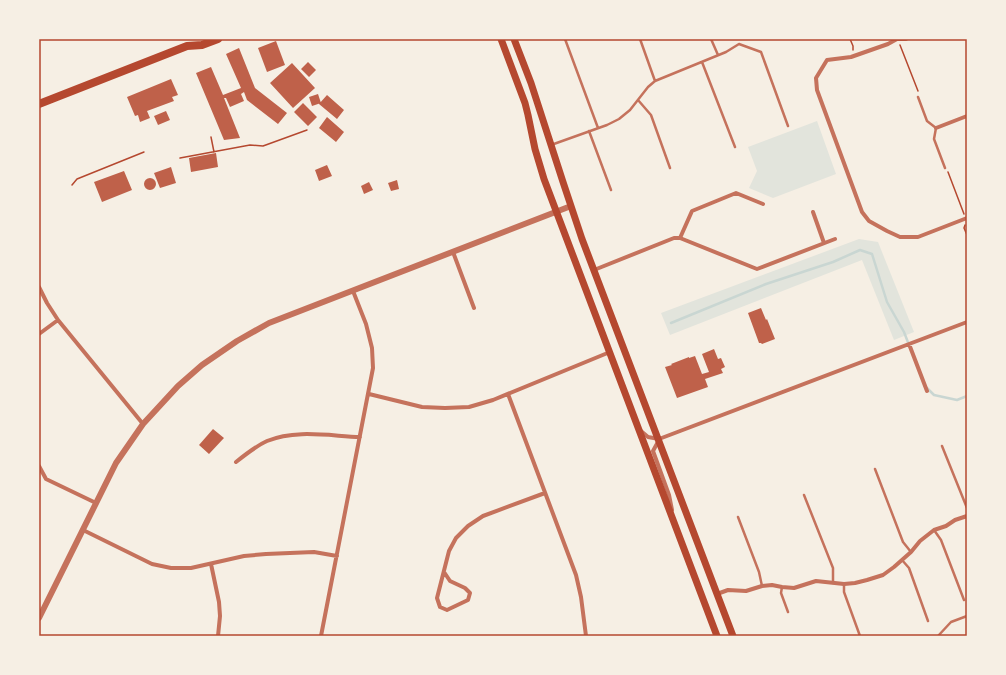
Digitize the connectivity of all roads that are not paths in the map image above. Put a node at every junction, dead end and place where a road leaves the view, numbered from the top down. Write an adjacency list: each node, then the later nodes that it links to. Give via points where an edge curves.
1 (194, 39): 10 (main road)
2 (218, 39): 10 (main road, via 202,45)
3 (501, 39): 29 (main road, via 525,103 538,162)
4 (514, 39): 22 (main road)
5 (565, 39): 19 (lane)
6 (640, 39): 13 (lane)
7 (711, 39): 11 (lane)
8 (898, 39): 9 (street); 31 (street, via 851,58 827,60 816,78 817,90 862,212 869,221 900,237 918,237)
9 (906, 39)
10 (187, 46): 16 (main road)
11 (718, 56): 12 (lane); 18 (lane, via 739,44 761,52)
12 (702, 62): 13 (lane); 23 (lane)
13 (654, 81): 15 (lane)
14 (918, 97): 20 (lane, via 927,121)
15 (638, 100): 19 (lane, via 618,119); 24 (lane, via 651,115)
16 (39, 104)
17 (967, 116): 20 (street)
18 (788, 126)
19 (598, 128): 21 (lane)
20 (936, 128): 25 (lane, via 934,139)
21 (589, 132): 22 (lane); 26 (lane)
22 (550, 145): 28 (main road)
23 (735, 147)
24 (670, 168)
25 (945, 168)
26 (611, 190)
27 (763, 204): 32 (street, via 736,193 692,211)
28 (571, 206): 29 (street); 36 (main road)
29 (557, 211): 35 (street); 44 (main road)
30 (813, 212): 34 (street)
31 (966, 218)
32 (680, 238): 34 (street, via 757,269); 36 (street, via 674,238)
33 (835, 239): 34 (street)
34 (824, 243)
35 (453, 252): 38 (street); 39 (street)
36 (594, 270): 51 (main road)
37 (39, 286): 40 (street)
38 (353, 291): 46 (street, via 372,348 373,368); 48 (street, via 269,324 237,341 202,365 178,386)
39 (474, 308)
40 (58, 320): 42 (street); 48 (street)
41 (967, 322): 43 (street)
42 (39, 334)
43 (909, 344): 45 (street); 51 (street)
44 (610, 352): 47 (street); 49 (main road)
45 (927, 391)
46 (369, 394): 47 (street, via 422,407 445,408 469,407); 50 (street)
47 (508, 394): 56 (street)
48 (143, 424): 58 (street, via 116,463)
49 (639, 430): 51 (street, via 648,438); 62 (main road)
50 (360, 437): 53 (street, via 302,434 285,436 250,451); 66 (street)
51 (659, 439): 62 (street, via 653,451 669,495); 74 (main road)
52 (942, 446): 59 (lane)
53 (236, 462)
54 (39, 466): 58 (street, via 46,479)
55 (875, 469): 65 (lane, via 903,542)
56 (545, 493): 69 (street, via 483,516 468,526 456,538 449,551); 82 (street, via 576,575)
57 (804, 495): 70 (lane, via 833,568)
58 (96, 504): 63 (street)
59 (967, 508)
60 (967, 516): 64 (street)
61 (738, 517): 72 (lane, via 760,572)
62 (675, 523): 83 (main road)
63 (83, 530): 68 (street, via 152,564 171,568); 78 (street)
64 (934, 530): 65 (street); 75 (lane, via 941,540)
65 (911, 552): 67 (street)
66 (337, 556): 68 (street, via 314,552 290,553 244,556); 81 (street)
67 (902, 560): 71 (street, via 883,575); 79 (lane, via 909,568)
68 (211, 564): 80 (street, via 219,602)
69 (444, 572): 69 (street, via 450,581 470,593 468,600 447,610 440,607 438,598)
70 (834, 583): 71 (street); 73 (street, via 816,581 794,588)
71 (844, 584): 85 (lane, via 844,592)
72 (762, 586): 73 (street); 74 (street, via 746,591 728,590)
73 (782, 587): 76 (lane, via 781,593)
74 (717, 594): 84 (main road)
75 (964, 600)
76 (788, 612)
77 (967, 616): 86 (lane, via 951,622)
78 (39, 618)
79 (928, 621)
80 (218, 636)
81 (321, 636)
82 (586, 636)
83 (717, 636)
84 (733, 636)
85 (860, 636)
86 (938, 636)

